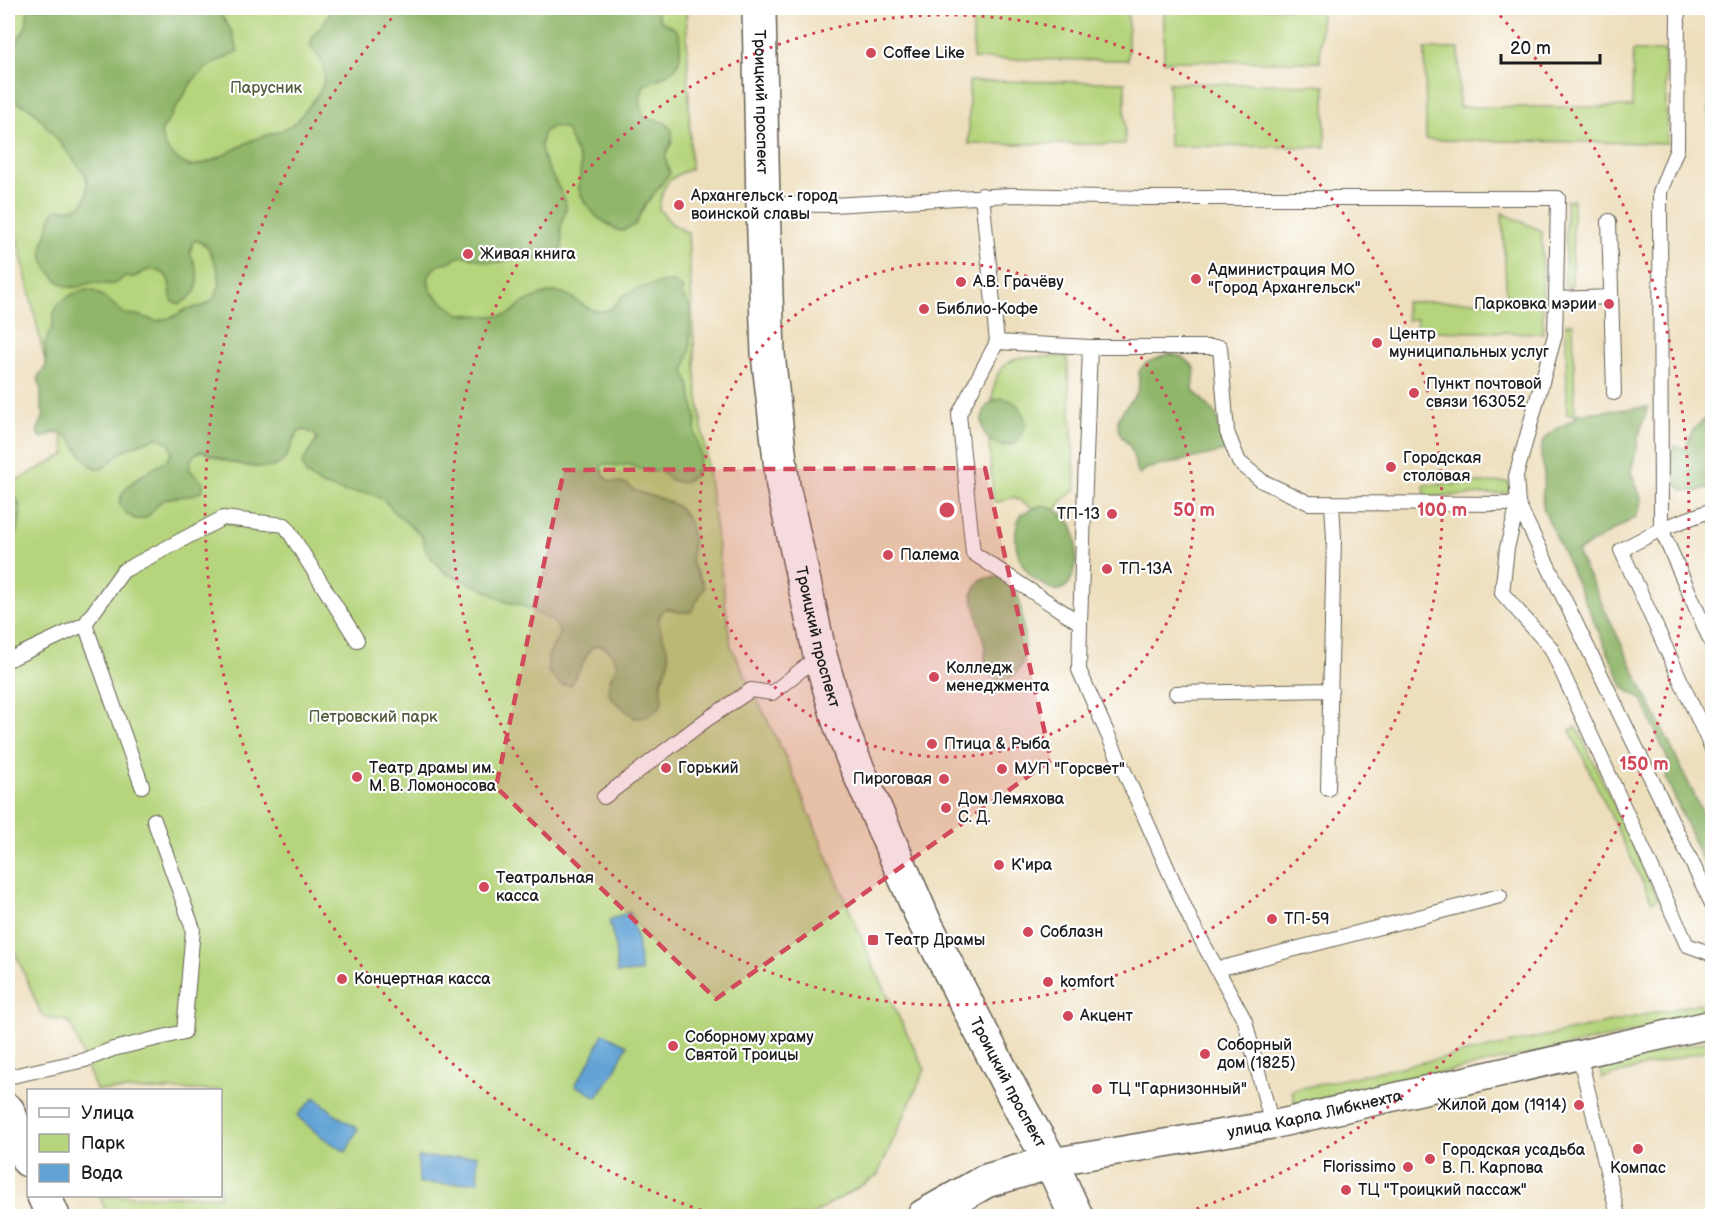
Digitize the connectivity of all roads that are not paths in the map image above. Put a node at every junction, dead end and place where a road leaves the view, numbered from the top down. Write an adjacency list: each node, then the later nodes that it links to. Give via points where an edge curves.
1 (759, 8): 4 (main road, Троицкий проспект)
2 (1678, 8): 14 (lane, via 1677,149 1660,192)
3 (982, 195): 4 (lane, via 832,205); 7 (lane, via 1558,198); 8 (lane)
4 (763, 204): 19 (main road, Троицкий проспект, via 768,354 779,455)
5 (1609, 221): 6 (lane)
6 (1611, 297): 7 (lane); 10 (lane)
7 (1556, 298): 12 (lane, via 1555,335 1516,476)
8 (997, 342): 9 (lane); 15 (lane, via 958,414 973,553)
9 (1090, 347): 11 (lane, via 1220,347 1227,432 1239,462 1262,481 1309,503); 15 (lane)
10 (1614, 393)
11 (1332, 503): 12 (lane); 21 (lane)
12 (1518, 504): 29 (lane); 30 (lane, via 1507,548 1502,593 1551,648 1687,945)
13 (1713, 510): 14 (lane)
14 (1661, 529): 18 (lane); 23 (lane, via 1621,550)
15 (1080, 623): 31 (lane, via 1079,670 1191,921)
16 (85, 624): 17 (lane, via 123,571 223,518 285,525); 20 (lane); 24 (lane)
17 (357, 640)
18 (1713, 644)
19 (820, 655): 26 (lane, via 772,693 751,690); 38 (main road, Троицкий проспект, via 852,756 924,921)
20 (8, 660)
21 (1330, 690): 22 (lane); 25 (lane)
22 (1176, 693)
23 (1713, 749)
24 (142, 786)
25 (1328, 789)
26 (604, 797)
27 (154, 820): 34 (lane, via 193,929 184,1032)
28 (1500, 896): 31 (lane)
29 (1713, 904)
30 (1713, 954)
31 (1218, 969): 36 (lane, via 1245,1021)
32 (1713, 1024): 33 (street, улица Карла Либкнехта)
33 (1579, 1054): 36 (street, улица Карла Либкнехта); 43 (lane)
34 (8, 1077)
35 (8, 1111): 37 (main road)
36 (1272, 1125): 38 (street, улица Карла Либкнехта)
37 (27, 1158)
38 (1051, 1162): 41 (main road, улица Карла Либкнехта, via 986,1181); 42 (main road, Троицкий проспект)
39 (44, 1197): 40 (main road)
40 (53, 1216)
41 (924, 1216)
42 (1076, 1216)
43 (1618, 1216)

